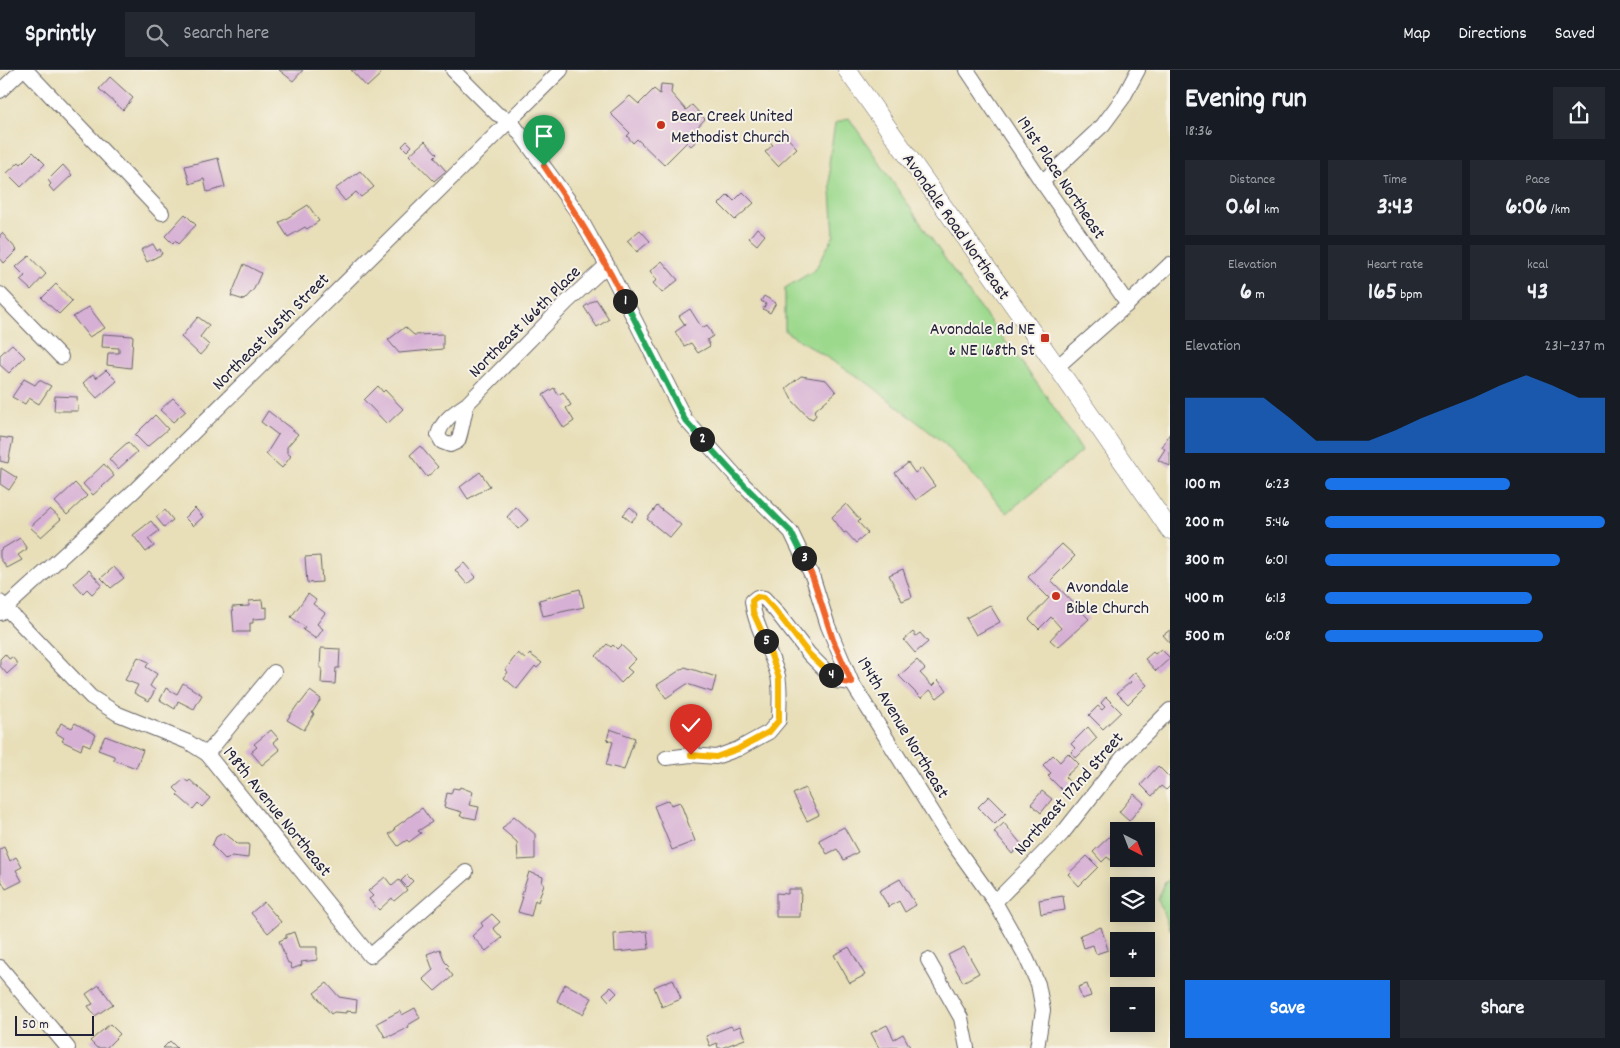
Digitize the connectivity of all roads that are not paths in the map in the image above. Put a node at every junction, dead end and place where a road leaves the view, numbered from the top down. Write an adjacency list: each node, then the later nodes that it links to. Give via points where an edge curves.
1 (24, 70): 7 (street); 10 (street)
2 (453, 70): 8 (street, 194th Avenue Northeast, via 497,114)
3 (561, 70): 8 (street, Northeast 165th Street)
4 (847, 70): 16 (main road, Avondale Road Northeast)
5 (967, 70): 9 (street, 191st Place Northeast)
6 (1138, 70): 9 (street, via 1103,126)
7 (0, 91)
8 (510, 120): 12 (street, 194th Avenue Northeast, via 574,210); 19 (street, Northeast 165th Street, via 134,491)
9 (1042, 182): 14 (street, 191st Place Northeast)
10 (162, 213)
11 (1170, 264): 14 (street)
12 (607, 265): 17 (street, Northeast 166th Place); 21 (street, 194th Avenue Northeast, via 685,420 791,532 813,578 828,626)
13 (0, 294): 15 (street)
14 (1128, 304): 16 (street)
15 (61, 358)
16 (1058, 367): 18 (main road, Avondale Road Northeast)
17 (467, 404)
18 (1170, 530)
19 (2, 607): 24 (street, 198th Avenue Northeast, via 90,697 118,714 188,742)
20 (274, 672): 24 (street)
21 (852, 683): 25 (street, via 836,681 809,654 764,598 757,597 752,601 753,612 779,678 779,720 769,732 738,749 716,757); 28 (street, 194th Avenue Northeast, via 947,835)
22 (1170, 710): 28 (street, Northeast 172nd Street, via 1122,758 1062,834)
23 (696, 724): 25 (street)
24 (207, 754): 27 (street, 198th Avenue Northeast, via 370,956)
25 (691, 755): 26 (street)
26 (666, 758)
27 (466, 872)
28 (995, 902): 33 (street, 194th Avenue Northeast, via 1026,955 1038,984 1043,1010)
29 (928, 960): 32 (street, via 961,1018)
30 (0, 967): 31 (street)
31 (68, 1048)
32 (967, 1048)
33 (1038, 1048)

